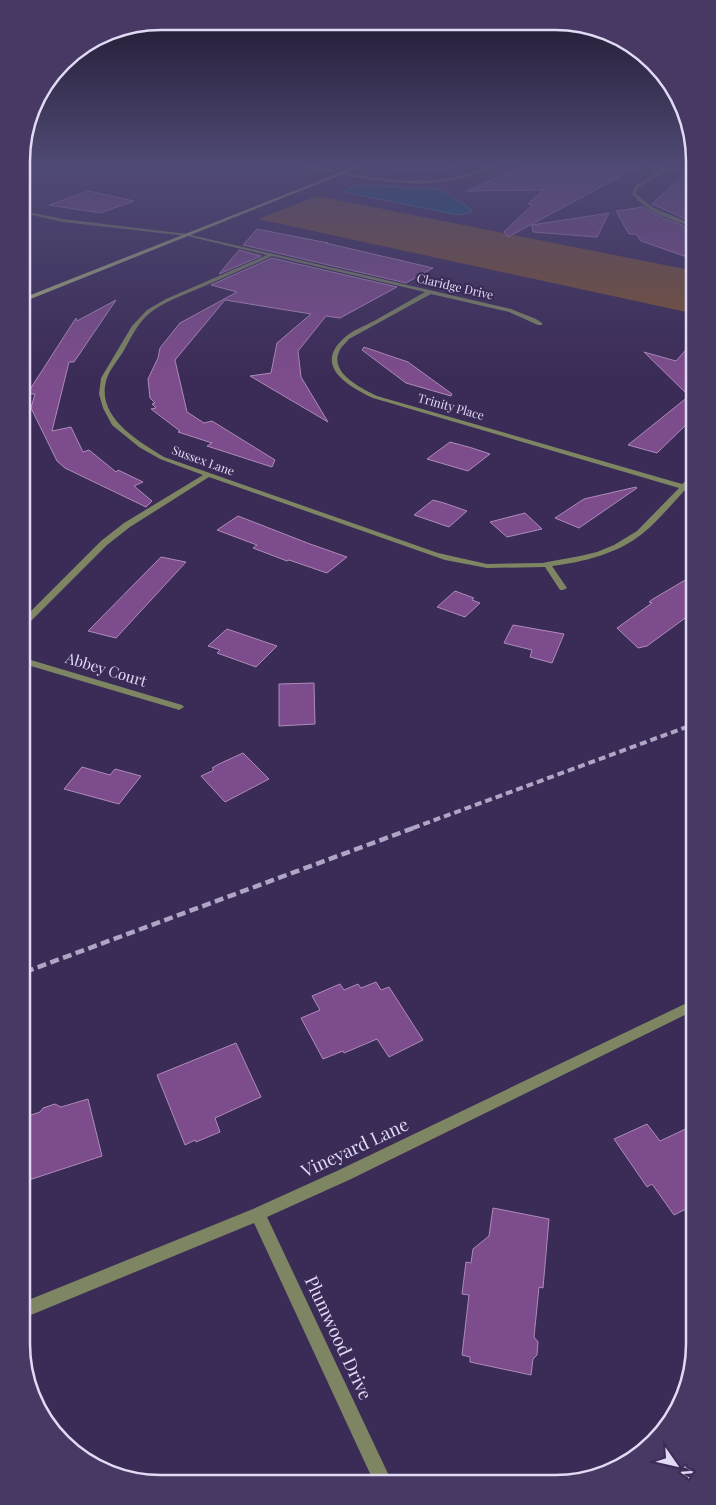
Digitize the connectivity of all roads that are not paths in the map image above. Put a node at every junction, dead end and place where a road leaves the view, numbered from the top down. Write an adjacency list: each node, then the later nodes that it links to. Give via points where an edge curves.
1 (183, 234): 2 (street, Claridge Drive)
2 (187, 235): 3 (street, Claridge Drive); 5 (main road)
3 (271, 254): 4 (street, Claridge Drive); 7 (street, Sussex Lane, via 149,311 135,326 104,378 102,394 114,424 162,458)
4 (430, 292): 6 (street, Claridge Drive, via 512,311); 8 (street, Trinity Place, via 347,338 335,356 337,369 344,378 375,397)
5 (30, 297)
6 (540, 324)
7 (208, 475): 10 (street, Sussex Lane, via 435,555 488,566); 12 (street, via 104,543)
8 (686, 488)
9 (686, 489): 10 (street, Sussex Lane, via 632,538 595,555)
10 (547, 564): 11 (street)
11 (563, 588)
12 (30, 617)
13 (30, 663): 14 (street, Abbey Court)
14 (179, 707)
15 (686, 1008): 16 (street, Vineyard Lane)
16 (258, 1214): 17 (street, Vineyard Lane); 18 (street, Plumwood Drive)
17 (30, 1307)
18 (380, 1475)

